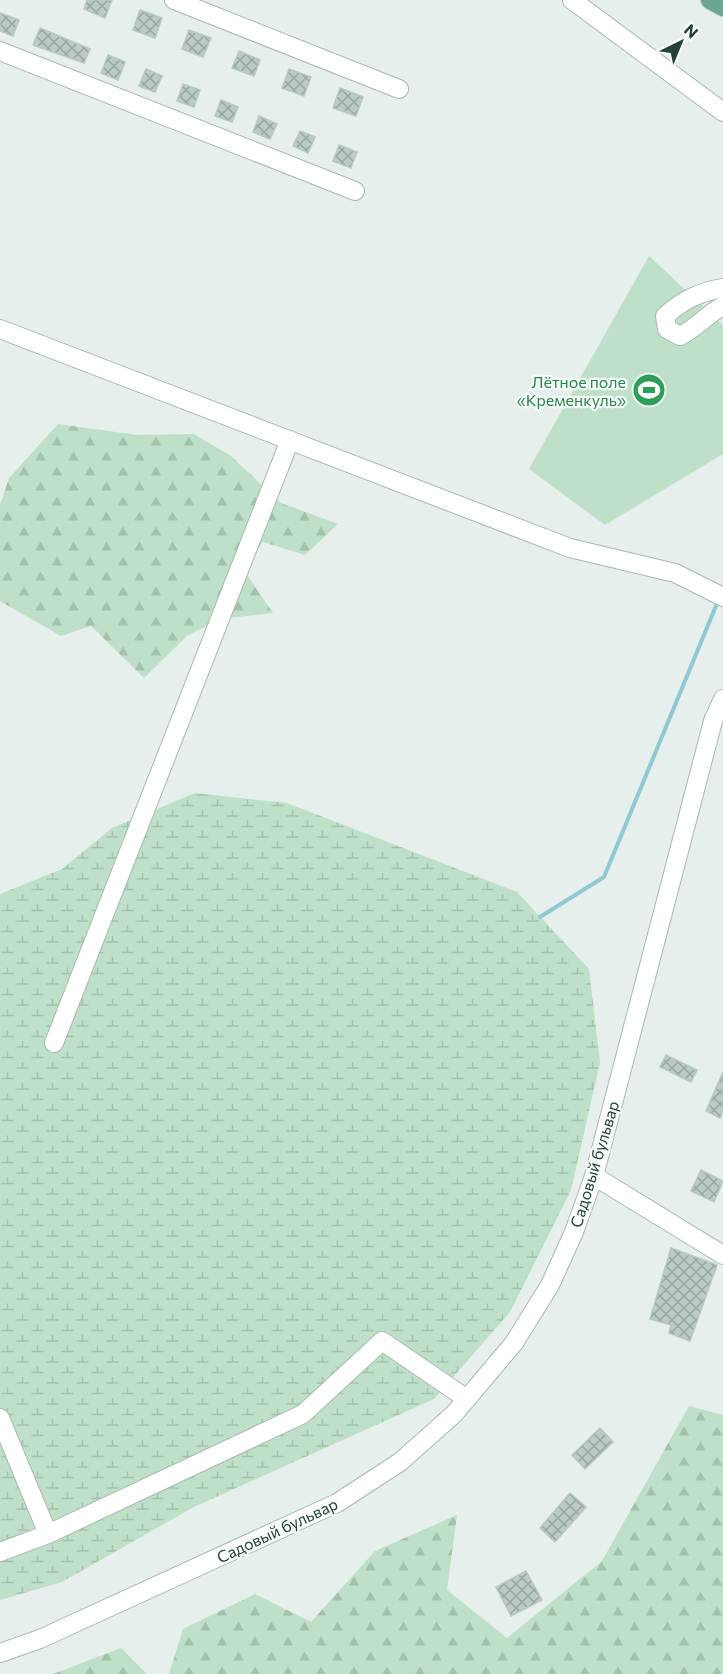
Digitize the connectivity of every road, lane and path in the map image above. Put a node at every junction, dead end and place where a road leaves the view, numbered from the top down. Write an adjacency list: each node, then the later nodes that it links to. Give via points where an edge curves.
1 (174, 0): 6 (street)
2 (572, 0): 7 (street)
3 (710, 0): 4 (main road)
4 (723, 7)
5 (0, 51): 8 (street)
6 (399, 89)
7 (723, 112)
8 (355, 191)
9 (723, 288): 10 (street, via 706,290 681,302 665,316 667,329 680,336 694,330)
10 (723, 306)
11 (0, 330): 12 (street)
12 (290, 440): 13 (street, via 570,548 675,573); 15 (street)
13 (723, 597)
14 (723, 699): 16 (street, Садовый бульвар, via 713,721)
15 (54, 1044)
16 (594, 1176): 17 (street); 18 (street, Садовый бульвар, via 550,1285 514,1343)
17 (723, 1255)
18 (467, 1399): 20 (street, via 382,1341 303,1414); 22 (street, Садовый бульвар, via 400,1462 337,1503 40,1639)
19 (0, 1420): 20 (street)
20 (48, 1534): 21 (street)
21 (0, 1552)
22 (0, 1653)

